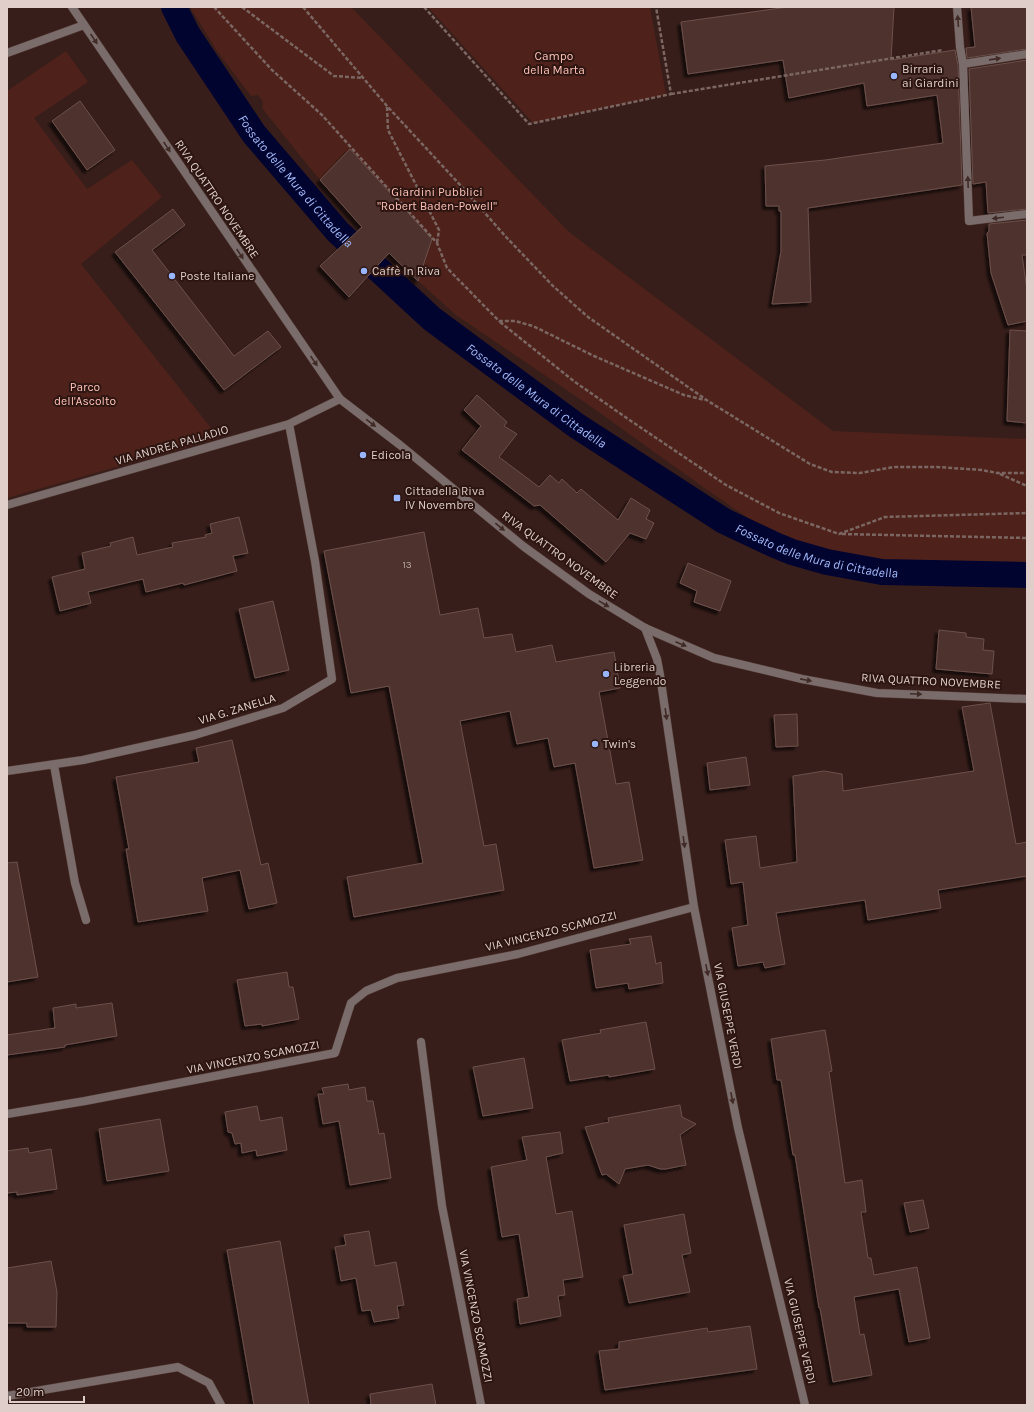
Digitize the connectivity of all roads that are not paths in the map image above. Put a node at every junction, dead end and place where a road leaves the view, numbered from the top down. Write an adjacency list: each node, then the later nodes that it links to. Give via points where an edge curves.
1 (72, 7): 3 (street, RIVA QUATTRO NOVEMBRE)
2 (957, 7): 6 (street, one-way to 2)
3 (84, 25): 4 (street); 8 (street, RIVA QUATTRO NOVEMBRE, one-way to 8)
4 (7, 53)
5 (1027, 54): 6 (street, one-way to 5)
6 (963, 64): 7 (street, one-way to 6, via 969,221)
7 (1027, 214)
8 (340, 399): 9 (street, VIA ANDREA PALLADIO); 11 (street, RIVA QUATTRO NOVEMBRE, one-way to 11, via 523,546 589,594)
9 (289, 424): 10 (street, VIA ANDREA PALLADIO); 13 (street, VIA G. ZANELLA, via 315,561 332,679 283,708 195,735)
10 (7, 505)
11 (645, 628): 12 (street, RIVA QUATTRO NOVEMBRE, one-way to 12, via 714,658 817,682 877,693); 15 (street, VIA GIUSEPPE VERDI, one-way to 15, via 660,675)
12 (1027, 699)
13 (54, 764): 14 (street, VIA G. ZANELLA); 16 (street, via 75,883)
14 (7, 771)
15 (694, 907): 18 (street, VIA VINCENZO SCAMOZZI, via 518,954 390,981 366,991 351,1003 335,1054); 22 (street, VIA GIUSEPPE VERDI, one-way to 22, via 738,1128)
16 (86, 920)
17 (421, 1042): 21 (street, VIA VINCENZO SCAMOZZI, via 442,1206)
18 (7, 1114)
19 (7, 1396): 20 (street, via 178,1367 209,1383)
20 (221, 1405)
21 (481, 1405)
22 (805, 1405)

